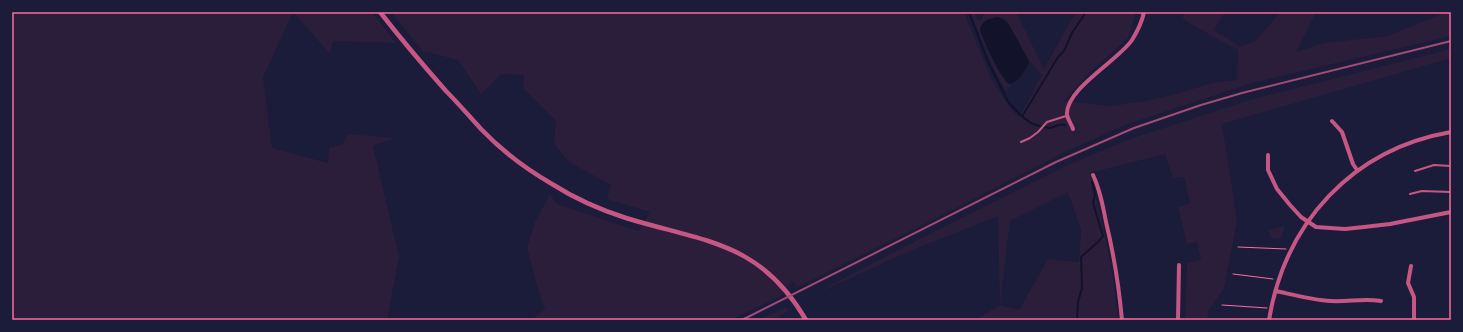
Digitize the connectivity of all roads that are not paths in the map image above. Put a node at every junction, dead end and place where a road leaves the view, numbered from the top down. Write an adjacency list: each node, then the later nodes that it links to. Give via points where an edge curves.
1 (380, 12): 21 (street, via 421,63 481,129 525,167 552,185 609,212 716,243 737,252 756,263 781,284)
2 (1144, 12): 3 (street, via 1132,41 1077,92)
3 (1067, 116): 5 (street); 7 (lane, via 1047,122 1038,132)
4 (1332, 121): 10 (street, via 1342,132)
5 (1073, 130)
6 (1451, 132): 10 (street, via 1413,141)
7 (1021, 142)
8 (1268, 155): 16 (street, via 1268,170 1278,189)
9 (1451, 166): 11 (lane, via 1434,165)
10 (1357, 170): 16 (street, via 1334,189)
11 (1415, 171)
12 (1093, 174): 22 (street, via 1099,186 1119,288)
13 (1451, 192): 14 (lane, via 1422,191)
14 (1410, 194)
15 (1451, 212): 16 (street, via 1390,224 1345,229 1316,227)
16 (1307, 222): 19 (street, via 1291,250)
17 (1179, 265): 23 (street)
18 (1411, 266): 25 (street, via 1408,283 1414,297)
19 (1276, 291): 20 (street, via 1331,301); 24 (street)
20 (1380, 301)
21 (806, 320)
22 (1122, 320)
23 (1178, 320)
24 (1269, 320)
25 (1414, 320)

